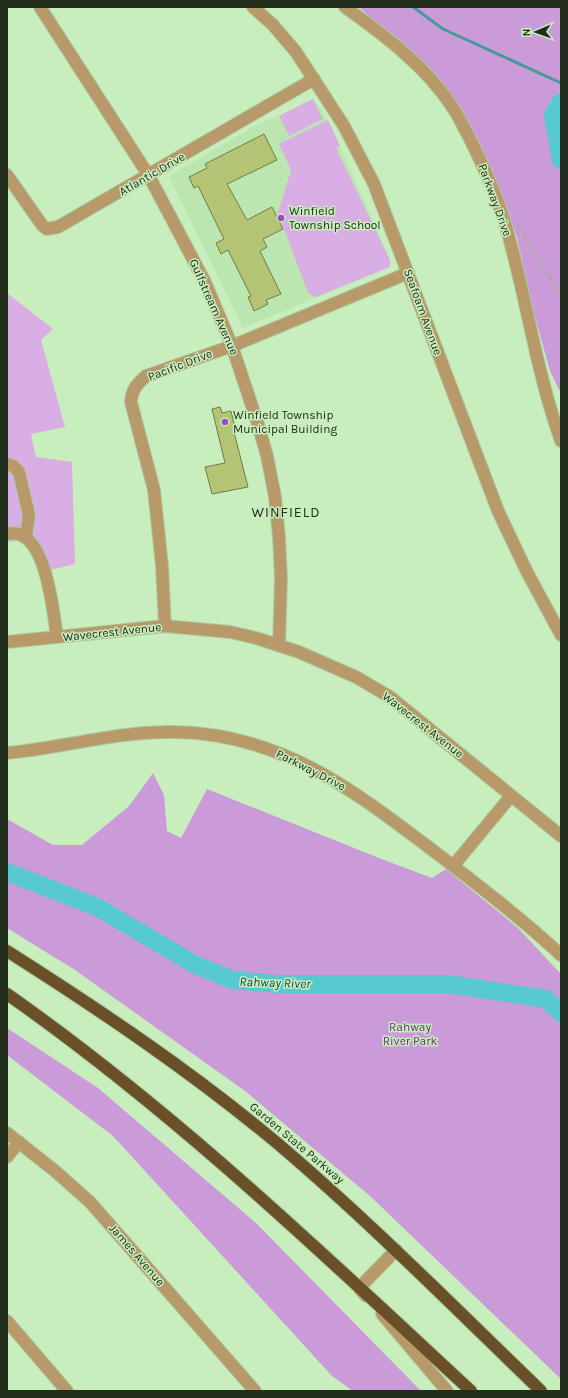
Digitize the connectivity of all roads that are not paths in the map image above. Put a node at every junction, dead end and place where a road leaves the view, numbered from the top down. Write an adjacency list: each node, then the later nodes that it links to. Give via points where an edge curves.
1 (40, 7): 6 (street, Gulfstream Avenue)
2 (253, 7): 4 (street, Seafoam Avenue, via 273,25 296,52)
3 (345, 7): 9 (street, Parkway Drive, via 413,61 434,84 453,108 484,167 507,230 535,353)
4 (314, 79): 6 (street, Atlantic Drive); 7 (street, Seafoam Avenue, via 344,126 374,184)
5 (7, 175): 6 (street, Atlantic Drive, via 47,229 58,227)
6 (148, 176): 8 (street, Gulfstream Avenue, via 205,282)
7 (408, 273): 8 (street, Pacific Drive); 14 (street, Seafoam Avenue, via 498,511)
8 (232, 346): 13 (street, Pacific Drive, via 146,376 132,393 134,413 154,490 161,550); 17 (street, Gulfstream Avenue, via 259,428 274,497 281,578)
9 (561, 441)
10 (7, 464): 12 (street, via 19,472 29,514)
11 (7, 534): 12 (street, via 18,532)
12 (26, 537): 15 (street, via 46,572)
13 (165, 626): 15 (street, Wavecrest Avenue); 17 (street, Wavecrest Avenue, via 230,632)
14 (561, 635)
15 (57, 637): 16 (street, Wavecrest Avenue)
16 (7, 642)
17 (279, 645): 19 (street, Wavecrest Avenue, via 356,677 390,697)
18 (7, 753): 21 (street, Parkway Drive, via 152,733 196,733 244,742 291,757 340,784 374,806)
19 (511, 796): 20 (street, Wavecrest Avenue); 21 (street)
20 (561, 836)
21 (453, 866): 23 (street, Parkway Drive)
22 (7, 951): 30 (highway, Garden State Parkway, via 97,1010 229,1104 305,1166)
23 (561, 955)
24 (7, 994): 26 (highway)
25 (7, 998): 26 (highway)
26 (47, 1022): 31 (highway, via 195,1139)
27 (7, 1133): 28 (street, James Avenue)
28 (19, 1142): 29 (street); 34 (street, James Avenue, via 90,1202)
29 (7, 1157)
30 (396, 1250): 31 (street); 37 (highway, Garden State Parkway)
31 (360, 1288): 35 (street); 36 (highway)
32 (7, 1321): 33 (street)
33 (67, 1391)
34 (254, 1391)
35 (447, 1391)
36 (471, 1391)
37 (541, 1391)

